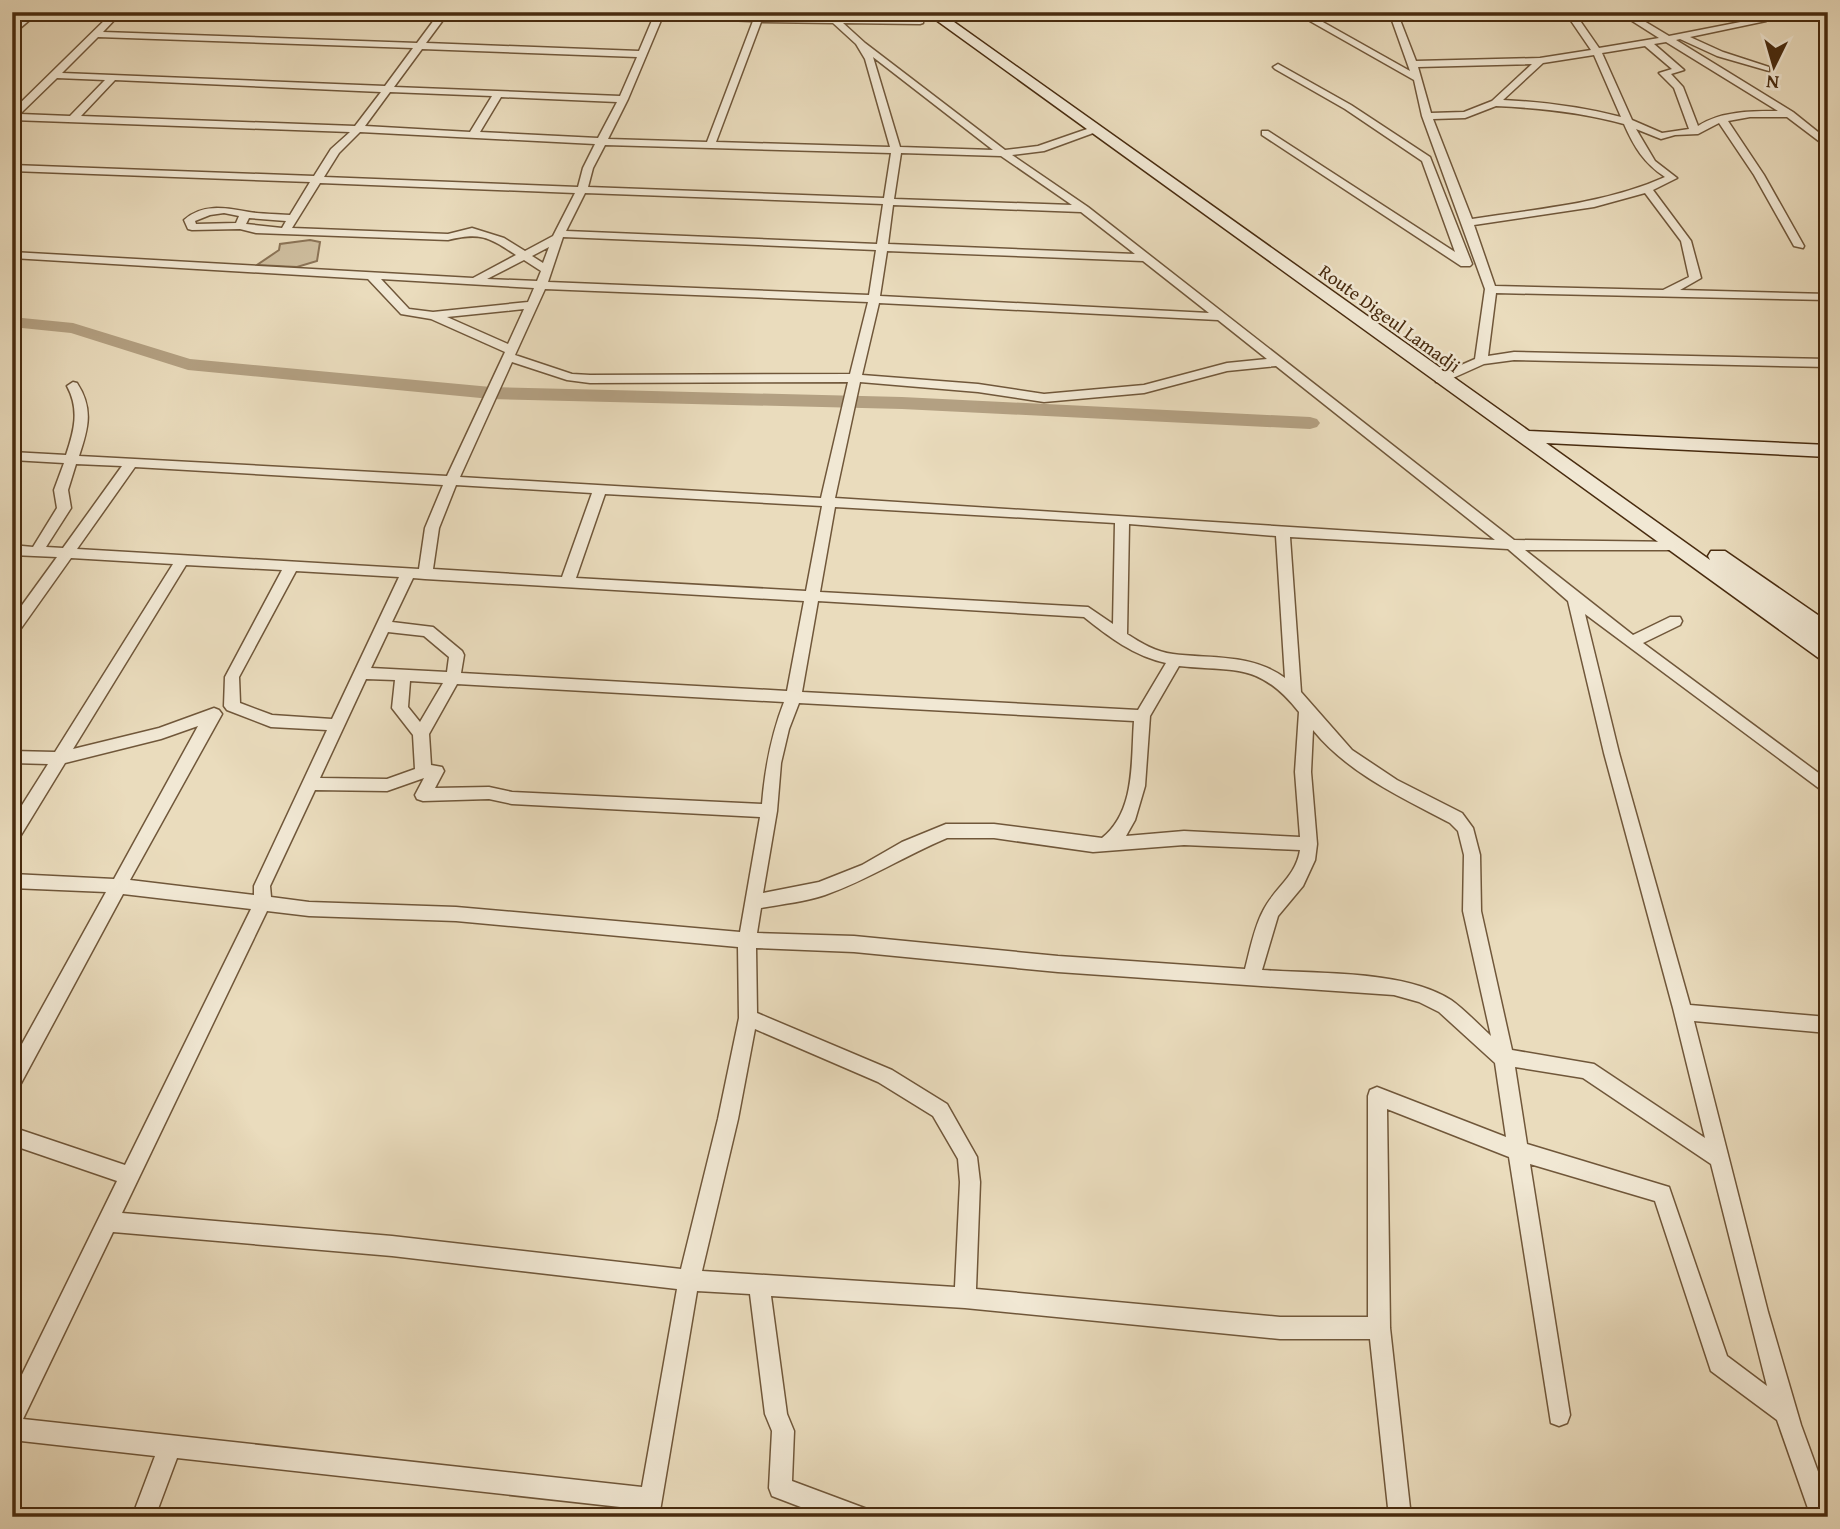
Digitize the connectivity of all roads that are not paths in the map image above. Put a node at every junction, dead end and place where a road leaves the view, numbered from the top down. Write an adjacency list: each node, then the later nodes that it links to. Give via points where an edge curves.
1 (35, 12): 16 (street)
2 (118, 12): 17 (street)
3 (445, 12): 22 (street)
4 (563, 12): 11 (street)
5 (826, 12): 15 (street)
6 (976, 12): 12 (street)
7 (1298, 12): 31 (street)
8 (1393, 12): 26 (street)
9 (1569, 12): 23 (street)
10 (1622, 12): 18 (street); 19 (street)
11 (659, 14): 13 (street); 24 (street)
12 (937, 16): 15 (street); 43 (main road, Route Digeul Lamadji); 86 (main road, Route Digeul Lamadji)
13 (758, 19): 15 (street); 49 (street)
14 (1763, 19): 18 (street)
15 (837, 21): 20 (street)
16 (12, 32)
17 (96, 34): 22 (street); 29 (street)
18 (1681, 36): 19 (street); 28 (street)
19 (1669, 39): 21 (street); 36 (street)
20 (860, 42): 50 (street, via 870,59); 51 (street)
21 (1647, 43): 23 (street); 44 (street, via 1679,70 1664,72 1678,87)
22 (418, 46): 24 (street); 32 (street)
23 (1597, 52): 25 (street); 41 (street)
24 (641, 54): 34 (street)
25 (1540, 61): 26 (street); 35 (street)
26 (1412, 64): 31 (street)
27 (1278, 68): 69 (street, via 1426,159)
28 (1766, 69)
29 (54, 75): 30 (street); 38 (street)
30 (113, 77): 32 (street); 39 (street)
31 (1418, 79): 37 (street)
32 (387, 89): 33 (street); 42 (street)
33 (498, 94): 34 (street); 46 (street)
34 (623, 99): 47 (street)
35 (1495, 103): 37 (street, via 1465,115); 41 (street, via 1544,105)
36 (1790, 114): 40 (street); 48 (street)
37 (1427, 116): 60 (street)
38 (12, 117): 39 (street)
39 (73, 119): 42 (street)
40 (1722, 119): 44 (street); 64 (street)
41 (1628, 122): 44 (street, via 1661,136); 55 (street, via 1651,163 1672,178)
42 (358, 129): 46 (street); 53 (street, via 335,151)
43 (1093, 130): 51 (street, via 1040,149); 86 (main road, Route Digeul Lamadji)
44 (1695, 132)
45 (1265, 133): 69 (street)
46 (473, 135): 47 (street)
47 (600, 142): 49 (street); 54 (street)
48 (1828, 145)
49 (710, 146): 50 (street)
50 (896, 150): 51 (street); 56 (street)
51 (1003, 153): 57 (street)
52 (12, 168): 53 (street)
53 (317, 179): 54 (street); 59 (street)
54 (582, 189): 56 (street); 63 (street)
55 (1647, 189): 60 (street, via 1594,204); 76 (street, via 1686,241 1695,278)
56 (890, 201): 57 (street); 65 (street)
57 (1084, 209): 68 (street)
58 (245, 215): 59 (street); 61 (street); 61 (street, via 202,212 190,220 192,227)
59 (292, 218): 62 (street)
60 (1468, 223): 72 (street)
61 (240, 226): 62 (street)
62 (285, 230): 67 (street, via 448,237 472,231 500,240)
63 (559, 236): 65 (street); 67 (street); 70 (street)
64 (1799, 246)
65 (882, 247): 68 (street); 78 (street)
66 (12, 255): 71 (street)
67 (522, 256): 70 (street); 73 (street)
68 (1147, 258): 81 (street)
69 (1465, 264): 72 (street)
70 (547, 270): 74 (street)
71 (370, 274): 73 (street); 80 (street, via 405,312)
72 (1485, 277): 75 (street)
73 (475, 280): 74 (street)
74 (542, 283): 78 (street); 79 (street)
75 (1491, 289): 76 (street); 83 (street)
76 (1665, 293): 77 (street)
77 (1828, 297)
78 (874, 299): 81 (street); 87 (street)
79 (532, 305): 80 (street); 82 (street)
80 (434, 316): 82 (street)
81 (1220, 317): 84 (street)
82 (510, 354): 87 (street, via 571,377 590,379); 95 (street)
83 (1481, 361): 85 (street, via 1514,356); 86 (street)
84 (1276, 362): 87 (street, via 1227,367 1144,389 1044,398); 100 (street)
85 (1828, 363)
86 (1448, 376): 89 (main road, Route Digeul Lamadji); 90 (main road, Route Digeul Lamadji)
87 (857, 378): 97 (street, via 832,469 827,494)
88 (73, 386): 93 (street, via 83,424)
89 (1519, 436): 90 (main road); 101 (main road, Route Digeul Lamadji)
90 (1549, 438): 91 (main road); 115 (main road, Route Digeul Lamadji)
91 (1828, 451)
92 (12, 456): 93 (street)
93 (72, 460): 94 (street); 103 (street, via 61,491 64,508)
94 (131, 463): 95 (street); 104 (street)
95 (451, 482): 96 (street); 108 (street, via 432,528)
96 (600, 490): 97 (street); 109 (street)
97 (830, 503): 98 (street); 110 (street)
98 (1122, 519): 99 (street); 116 (street)
99 (1283, 532): 100 (street); 123 (street)
100 (1511, 545): 101 (street); 111 (street)
101 (1677, 545): 118 (main road, Route Digeul Lamadji)
102 (12, 550): 103 (street)
103 (37, 551): 104 (street)
104 (67, 553): 105 (street); 114 (street)
105 (182, 560): 106 (street); 132 (street)
106 (291, 566): 107 (street); 125 (street, via 232,677)
107 (408, 573): 108 (street); 113 (street)
108 (425, 574): 109 (street)
109 (567, 582): 110 (street)
110 (811, 596): 116 (street, via 1088,612); 124 (street)
111 (1575, 599): 117 (street); 146 (street, via 1605,733)
112 (1675, 621): 117 (street)
113 (383, 626): 120 (street); 122 (street, via 428,631 457,655)
114 (12, 630)
115 (1828, 633)
116 (1120, 638): 119 (street)
117 (1632, 642): 135 (street)
118 (1828, 654)
119 (1176, 659): 123 (street, via 1247,665); 128 (street)
120 (362, 673): 121 (street); 129 (street)
121 (403, 675): 122 (street); 130 (street, via 400,708)
122 (453, 678): 124 (street); 130 (street)
123 (1293, 693): 126 (street)
124 (793, 698): 128 (street); 136 (street, via 773,763)
125 (232, 706): 127 (street); 129 (street, via 271,721)
126 (1307, 710): 139 (street, via 1303,772); 149 (street, via 1334,743 1376,774 1457,818 1465,828 1472,855 1472,911)
127 (211, 716): 132 (street); 141 (street)
128 (1142, 716): 138 (street, via 1135,801 1123,828)
129 (338, 725): 134 (street)
130 (421, 734): 133 (street)
131 (12, 757): 132 (street)
132 (61, 758): 137 (street)
133 (423, 772): 134 (street, via 387,785); 136 (street, via 436,771 423,795 489,793 512,799)
134 (310, 784): 142 (street, via 262,886)
135 (1828, 789)
136 (769, 811): 143 (street)
137 (12, 835)
138 (1107, 843): 139 (street, via 1184,838); 143 (street, via 994,831 946,831 821,889)
139 (1309, 844): 145 (street, via 1297,881 1270,913)
140 (12, 881): 141 (street)
141 (118, 886): 142 (street); 150 (street)
142 (263, 902): 144 (street); 154 (street)
143 (755, 902): 144 (street)
144 (747, 940): 145 (street, via 854,944); 147 (street)
145 (1251, 978): 149 (street, via 1408,990 1444,1006)
146 (1683, 1012): 148 (street); 153 (street)
147 (748, 1018): 156 (street); 158 (street, via 885,1076 940,1110 967,1157)
148 (1828, 1025)
149 (1502, 1057): 152 (street); 153 (street, via 1587,1070)
150 (12, 1081)
151 (12, 1136): 154 (street)
152 (1518, 1151): 159 (street, via 1377,1096); 160 (street, via 1662,1194 1719,1363); 161 (street)
153 (1718, 1158): 160 (street)
154 (129, 1176): 155 (street)
155 (108, 1222): 156 (street, via 392,1246); 162 (street)
156 (689, 1280): 157 (street); 165 (street)
157 (759, 1285): 158 (street); 167 (street, via 776,1414 783,1432 780,1488)
158 (965, 1298): 159 (street, via 1280,1328)
159 (1379, 1328): 168 (street)
160 (1786, 1413): 169 (street)
161 (1559, 1415)
162 (12, 1419)
163 (12, 1429): 164 (street)
164 (170, 1446): 165 (street); 166 (street)
165 (650, 1508)
166 (144, 1517)
167 (859, 1517)
168 (1400, 1517)
169 (1823, 1517)

